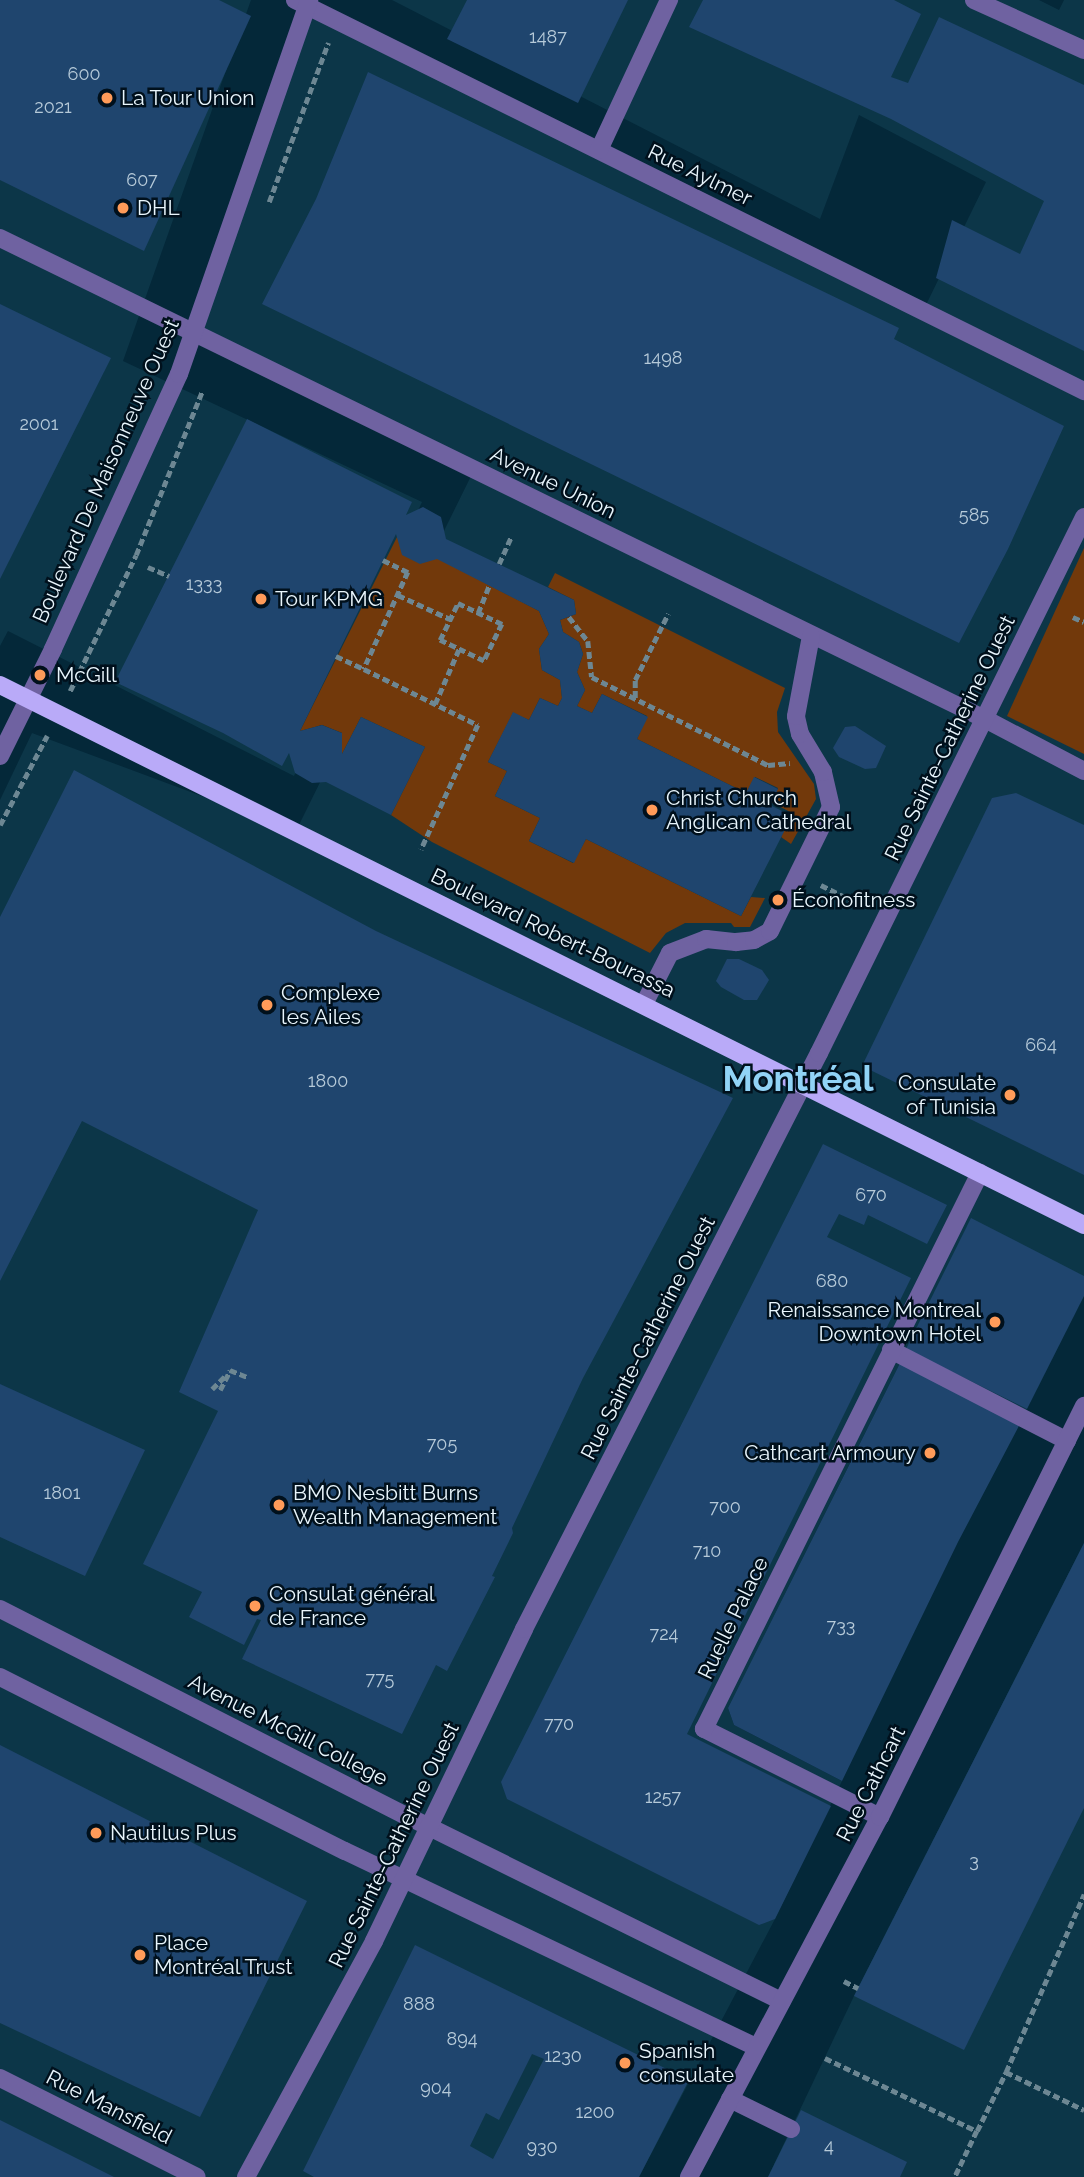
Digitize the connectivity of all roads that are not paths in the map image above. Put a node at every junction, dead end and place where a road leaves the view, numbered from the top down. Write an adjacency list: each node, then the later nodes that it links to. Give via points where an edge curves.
1 (669, 0): 5 (street)
2 (974, 0): 4 (street)
3 (304, 2): 5 (street, Rue Aylmer); 7 (street, Boulevard De Maisonneuve Ouest)
4 (1084, 50)
5 (599, 150): 8 (street, Rue Aylmer)
6 (0, 239): 7 (street, Avenue Union)
7 (194, 332): 10 (street, Avenue Union); 12 (street, Boulevard De Maisonneuve Ouest)
8 (1084, 391)
9 (1084, 517): 13 (street, Rue Sainte-Catherine Ouest)
10 (811, 636): 13 (street, Avenue Union); 16 (street, via 796,716 800,734 830,790 831,807 770,931 754,940 706,939 670,953)
11 (0, 685): 12 (main road, Boulevard Robert-Bourassa)
12 (29, 699): 14 (street, Boulevard De Maisonneuve Ouest); 16 (main road, Boulevard Robert-Bourassa)
13 (985, 719): 15 (street, Avenue Union); 17 (street, Rue Sainte-Catherine Ouest)
14 (0, 756)
15 (1084, 771)
16 (644, 1004): 17 (main road, Boulevard Robert-Bourassa)
17 (804, 1084): 18 (main road, Boulevard Robert-Bourassa); 26 (street, Rue Sainte-Catherine Ouest, via 530,1617)
18 (980, 1172): 19 (main road, Boulevard Robert-Bourassa); 20 (street, Ruelle Palace)
19 (1084, 1225)
20 (891, 1350): 22 (street); 25 (street, Ruelle Palace, via 704,1729)
21 (1084, 1406): 22 (street, Rue Cathcart)
22 (1066, 1441): 25 (street, Rue Cathcart)
23 (0, 1609): 26 (street, Avenue McGill College)
24 (0, 1677): 27 (street)
25 (880, 1817): 28 (street, Rue Cathcart)
26 (431, 1828): 27 (street, Rue Sainte-Catherine Ouest); 28 (street, Avenue McGill College)
27 (405, 1880): 29 (street); 34 (street, Rue Sainte-Catherine Ouest)
28 (782, 2001): 29 (street, Rue Cathcart)
29 (756, 2047): 31 (street, Rue Cathcart)
30 (0, 2078): 33 (street, Rue Mansfield)
31 (730, 2099): 32 (street); 35 (street, Rue Cathcart)
32 (791, 2129)
33 (197, 2177)
34 (246, 2177)
35 (690, 2177)

